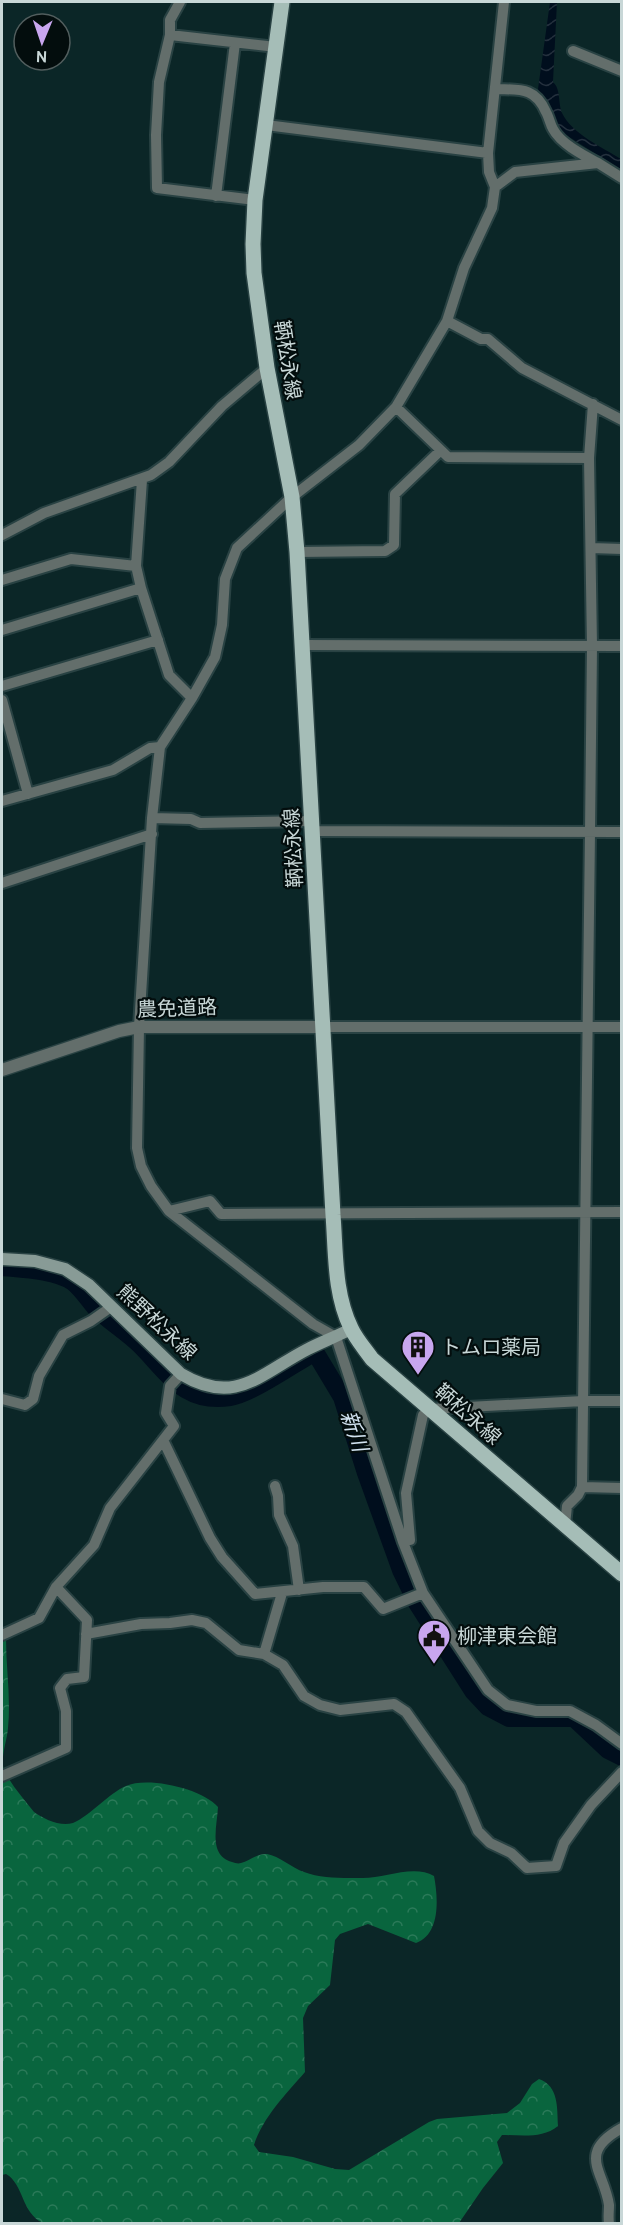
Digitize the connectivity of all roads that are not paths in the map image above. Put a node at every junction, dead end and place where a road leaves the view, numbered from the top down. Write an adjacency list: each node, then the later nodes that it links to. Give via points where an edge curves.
1 (180, 2): 4 (street, via 170,20)
2 (282, 2): 6 (main road, 鞆松永線)
3 (504, 2): 9 (street)
4 (170, 35): 5 (street); 15 (street, via 159,82 157,188)
5 (235, 44): 6 (street); 15 (street)
6 (276, 47): 10 (main road, 鞆松永線)
7 (573, 51): 8 (street)
8 (621, 71)
9 (495, 89): 11 (street); 12 (street, via 528,90 535,95 554,131)
10 (266, 125): 11 (street); 16 (main road, 鞆松永線)
11 (488, 153): 14 (street)
12 (598, 163): 13 (street); 14 (street, via 515,171)
13 (621, 178)
14 (495, 186): 17 (street, via 492,207 464,268)
15 (216, 196): 16 (street)
16 (255, 200): 18 (main road, 鞆松永線, via 254,273)
17 (447, 321): 19 (street, via 488,339 522,368); 20 (street)
18 (267, 368): 24 (street, via 222,406 169,462); 25 (main road, 鞆松永線)
19 (593, 404): 21 (street); 23 (street)
20 (396, 407): 22 (street); 25 (street, via 359,445)
21 (621, 420)
22 (441, 451): 23 (street, via 448,457); 29 (street, via 395,494 394,546 385,551)
23 (589, 458): 27 (street)
24 (142, 480): 26 (street, via 44,513); 30 (street)
25 (292, 497): 29 (main road, 鞆松永線); 39 (street, via 237,548 225,579 215,657)
26 (2, 535)
27 (591, 548): 28 (street); 36 (street)
28 (621, 549)
29 (297, 552): 35 (main road, 鞆松永線)
30 (136, 566): 31 (street, via 71,559); 32 (street)
31 (2, 580)
32 (141, 588): 33 (street); 34 (street)
33 (2, 630)
34 (158, 639): 38 (street); 39 (street, via 168,675)
35 (303, 645): 36 (street); 46 (main road, 鞆松永線)
36 (591, 646): 37 (street); 47 (street)
37 (621, 646)
38 (2, 686)
39 (192, 698): 42 (street)
40 (2, 700): 41 (street)
41 (6, 734): 43 (street)
42 (160, 747): 43 (street, via 150,748 113,770); 45 (street)
43 (28, 794): 44 (street)
44 (2, 801)
45 (152, 818): 46 (street); 49 (street)
46 (313, 826): 47 (street); 52 (main road, 鞆松永線)
47 (590, 832): 48 (street); 53 (street)
48 (621, 832)
49 (152, 834): 50 (street); 51 (street)
50 (2, 883)
51 (139, 1027): 52 (street, 農免道路); 55 (street, 農免道路); 56 (street, via 137,1148 151,1186)
52 (323, 1027): 53 (street); 59 (main road, 鞆松永線)
53 (586, 1027): 54 (street); 57 (street)
54 (621, 1027)
55 (2, 1070)
56 (169, 1211): 59 (street, via 210,1201 221,1214); 63 (street, via 313,1324)
57 (586, 1211): 58 (street); 59 (street); 66 (street)
58 (621, 1212)
59 (333, 1215): 62 (main road, 鞆松永線, via 337,1278)
60 (2, 1258): 61 (main road, 熊野松永線, via 65,1269)
61 (111, 1307): 64 (main road, 熊野松永線); 65 (street, via 63,1335 39,1376 33,1399 25,1405)
62 (351, 1329): 63 (main road, 熊野松永線); 68 (main road, 鞆松永線, via 372,1359)
63 (336, 1337): 64 (main road, 熊野松永線, via 254,1381 235,1387 215,1388); 74 (street)
64 (181, 1374): 69 (street, via 170,1386 166,1413 174,1426)
65 (2, 1399)
66 (584, 1401): 67 (street); 68 (street); 71 (street)
67 (621, 1401)
68 (430, 1409): 73 (main road, 鞆松永線); 74 (street, via 423,1415 406,1493 410,1540)
69 (163, 1440): 76 (street, via 110,1508 94,1545); 78 (street, via 222,1557 255,1594)
70 (275, 1486): 77 (street, via 279,1515 293,1546)
71 (582, 1487): 72 (street); 73 (street, via 567,1506)
72 (621, 1488)
73 (565, 1525): 75 (main road, 鞆松永線)
74 (403, 1542): 79 (street)
75 (621, 1574)
76 (56, 1587): 80 (street, via 87,1620); 81 (street, via 39,1618)
77 (299, 1590): 78 (street); 79 (street, via 364,1587 383,1609)
78 (282, 1593): 82 (street)
79 (423, 1593): 83 (street, via 488,1690 507,1705 536,1711 570,1711)
80 (86, 1634): 82 (street, via 192,1620 206,1623 239,1650); 85 (street, via 84,1677 67,1679 60,1688 66,1711 66,1748)
81 (2, 1635)
82 (264, 1654): 84 (street, via 283,1665 304,1696 320,1706 340,1710 394,1704 406,1712 460,1788 478,1831 527,1868 556,1866 564,1843)
83 (621, 1744)
84 (621, 1772)
85 (2, 1776)
86 (621, 2128): 87 (street, via 597,2151 596,2169 609,2204)
87 (609, 2223)

